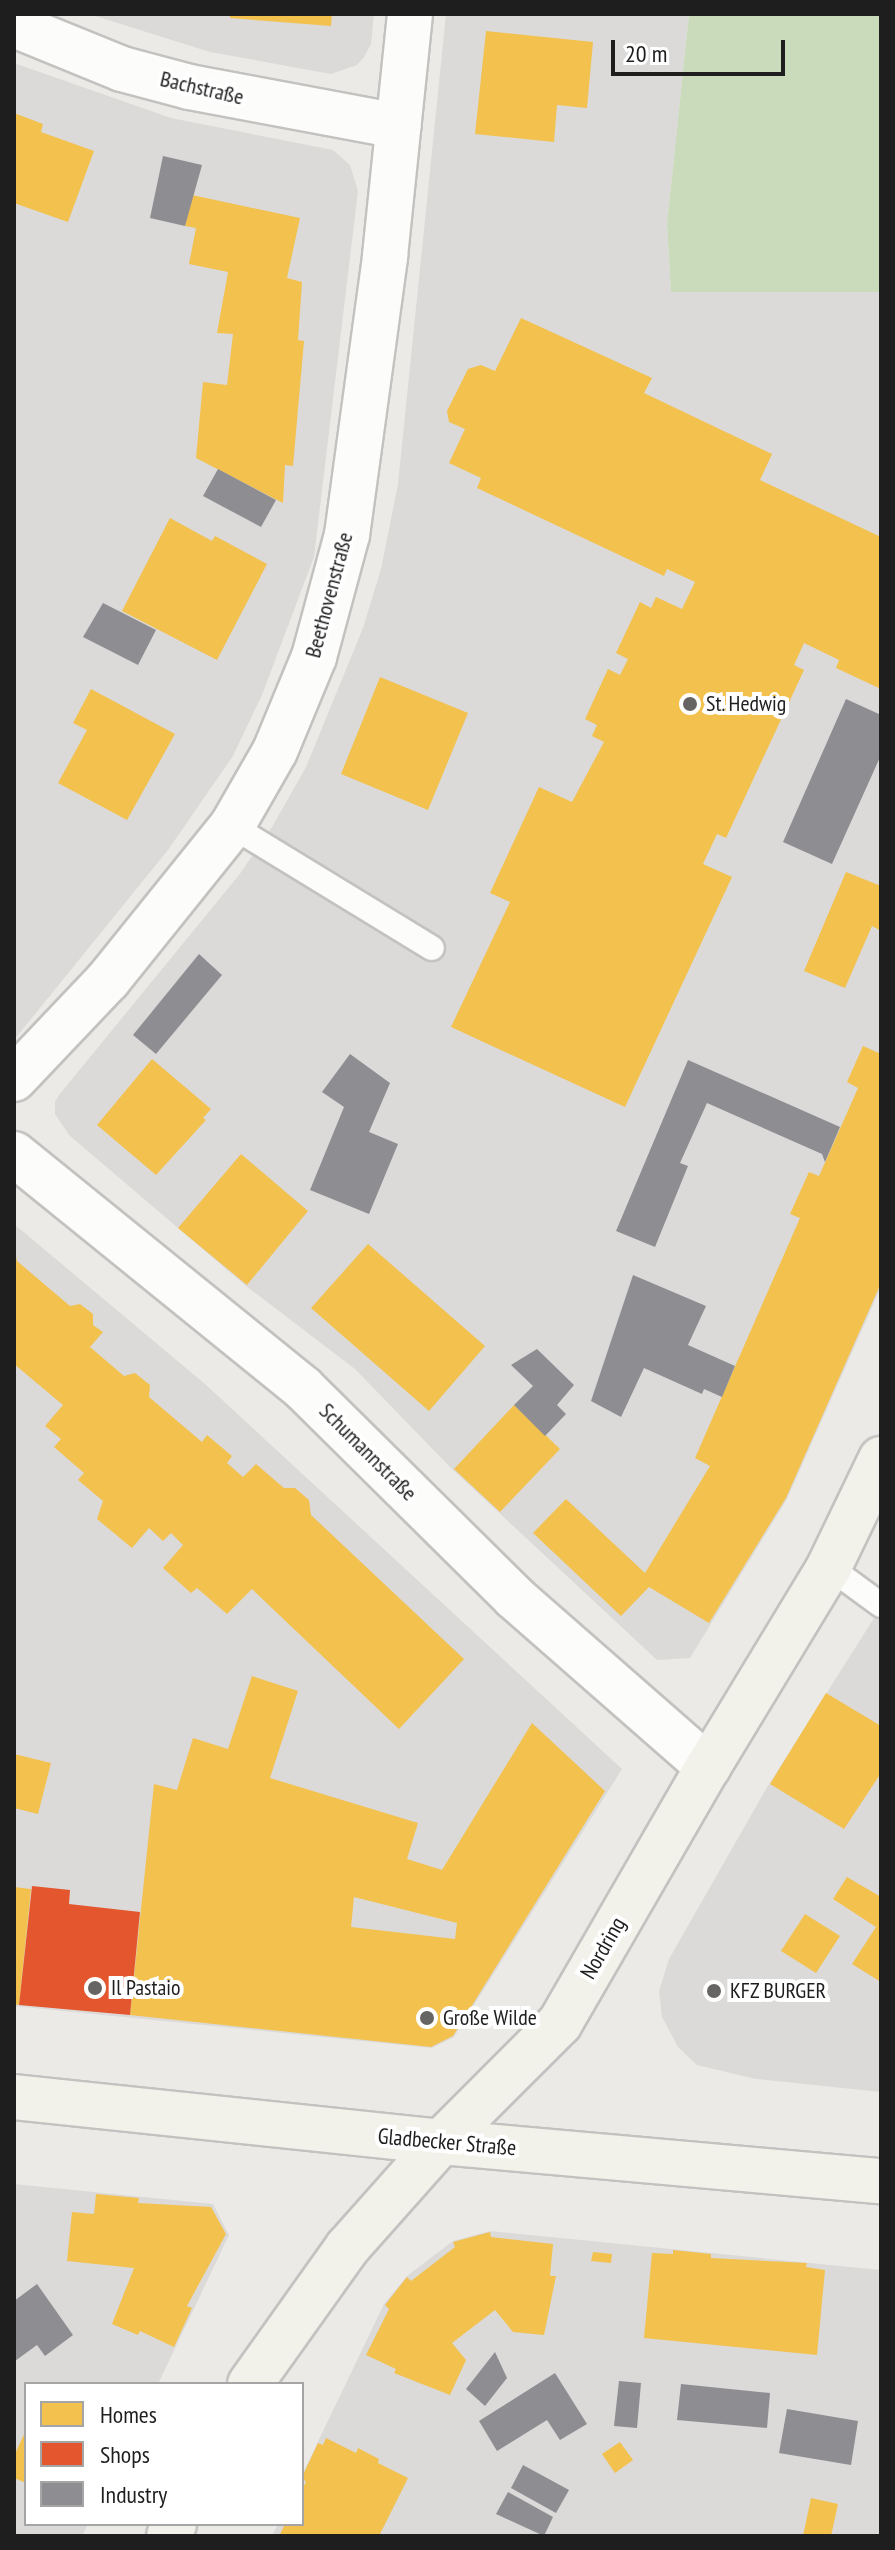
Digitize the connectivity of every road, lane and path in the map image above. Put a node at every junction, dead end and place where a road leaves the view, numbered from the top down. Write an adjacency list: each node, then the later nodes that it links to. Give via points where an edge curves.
1 (410, 14): 3 (street, Beethovenstraße)
2 (14, 25): 3 (street, Bachstraße, via 122,69 189,87)
3 (398, 126): 4 (street, Beethovenstraße, via 347,535 314,657 275,751)
4 (232, 826): 5 (lane); 6 (street, Beethovenstraße, via 108,980)
5 (432, 948)
6 (14, 1079)
7 (14, 1154): 11 (street, Schumannstraße, via 303,1388 514,1597)
8 (881, 1459): 9 (street, Nordring)
9 (829, 1567): 10 (lane); 11 (street, Nordring)
10 (881, 1605)
11 (708, 1767): 13 (street, Nordring, via 560,2023)
12 (14, 2097): 13 (street, Gladbecker Straße)
13 (441, 2142): 14 (street, Gladbecker Straße); 15 (street, Nordring, via 347,2248)
14 (881, 2181)
15 (251, 2382)

